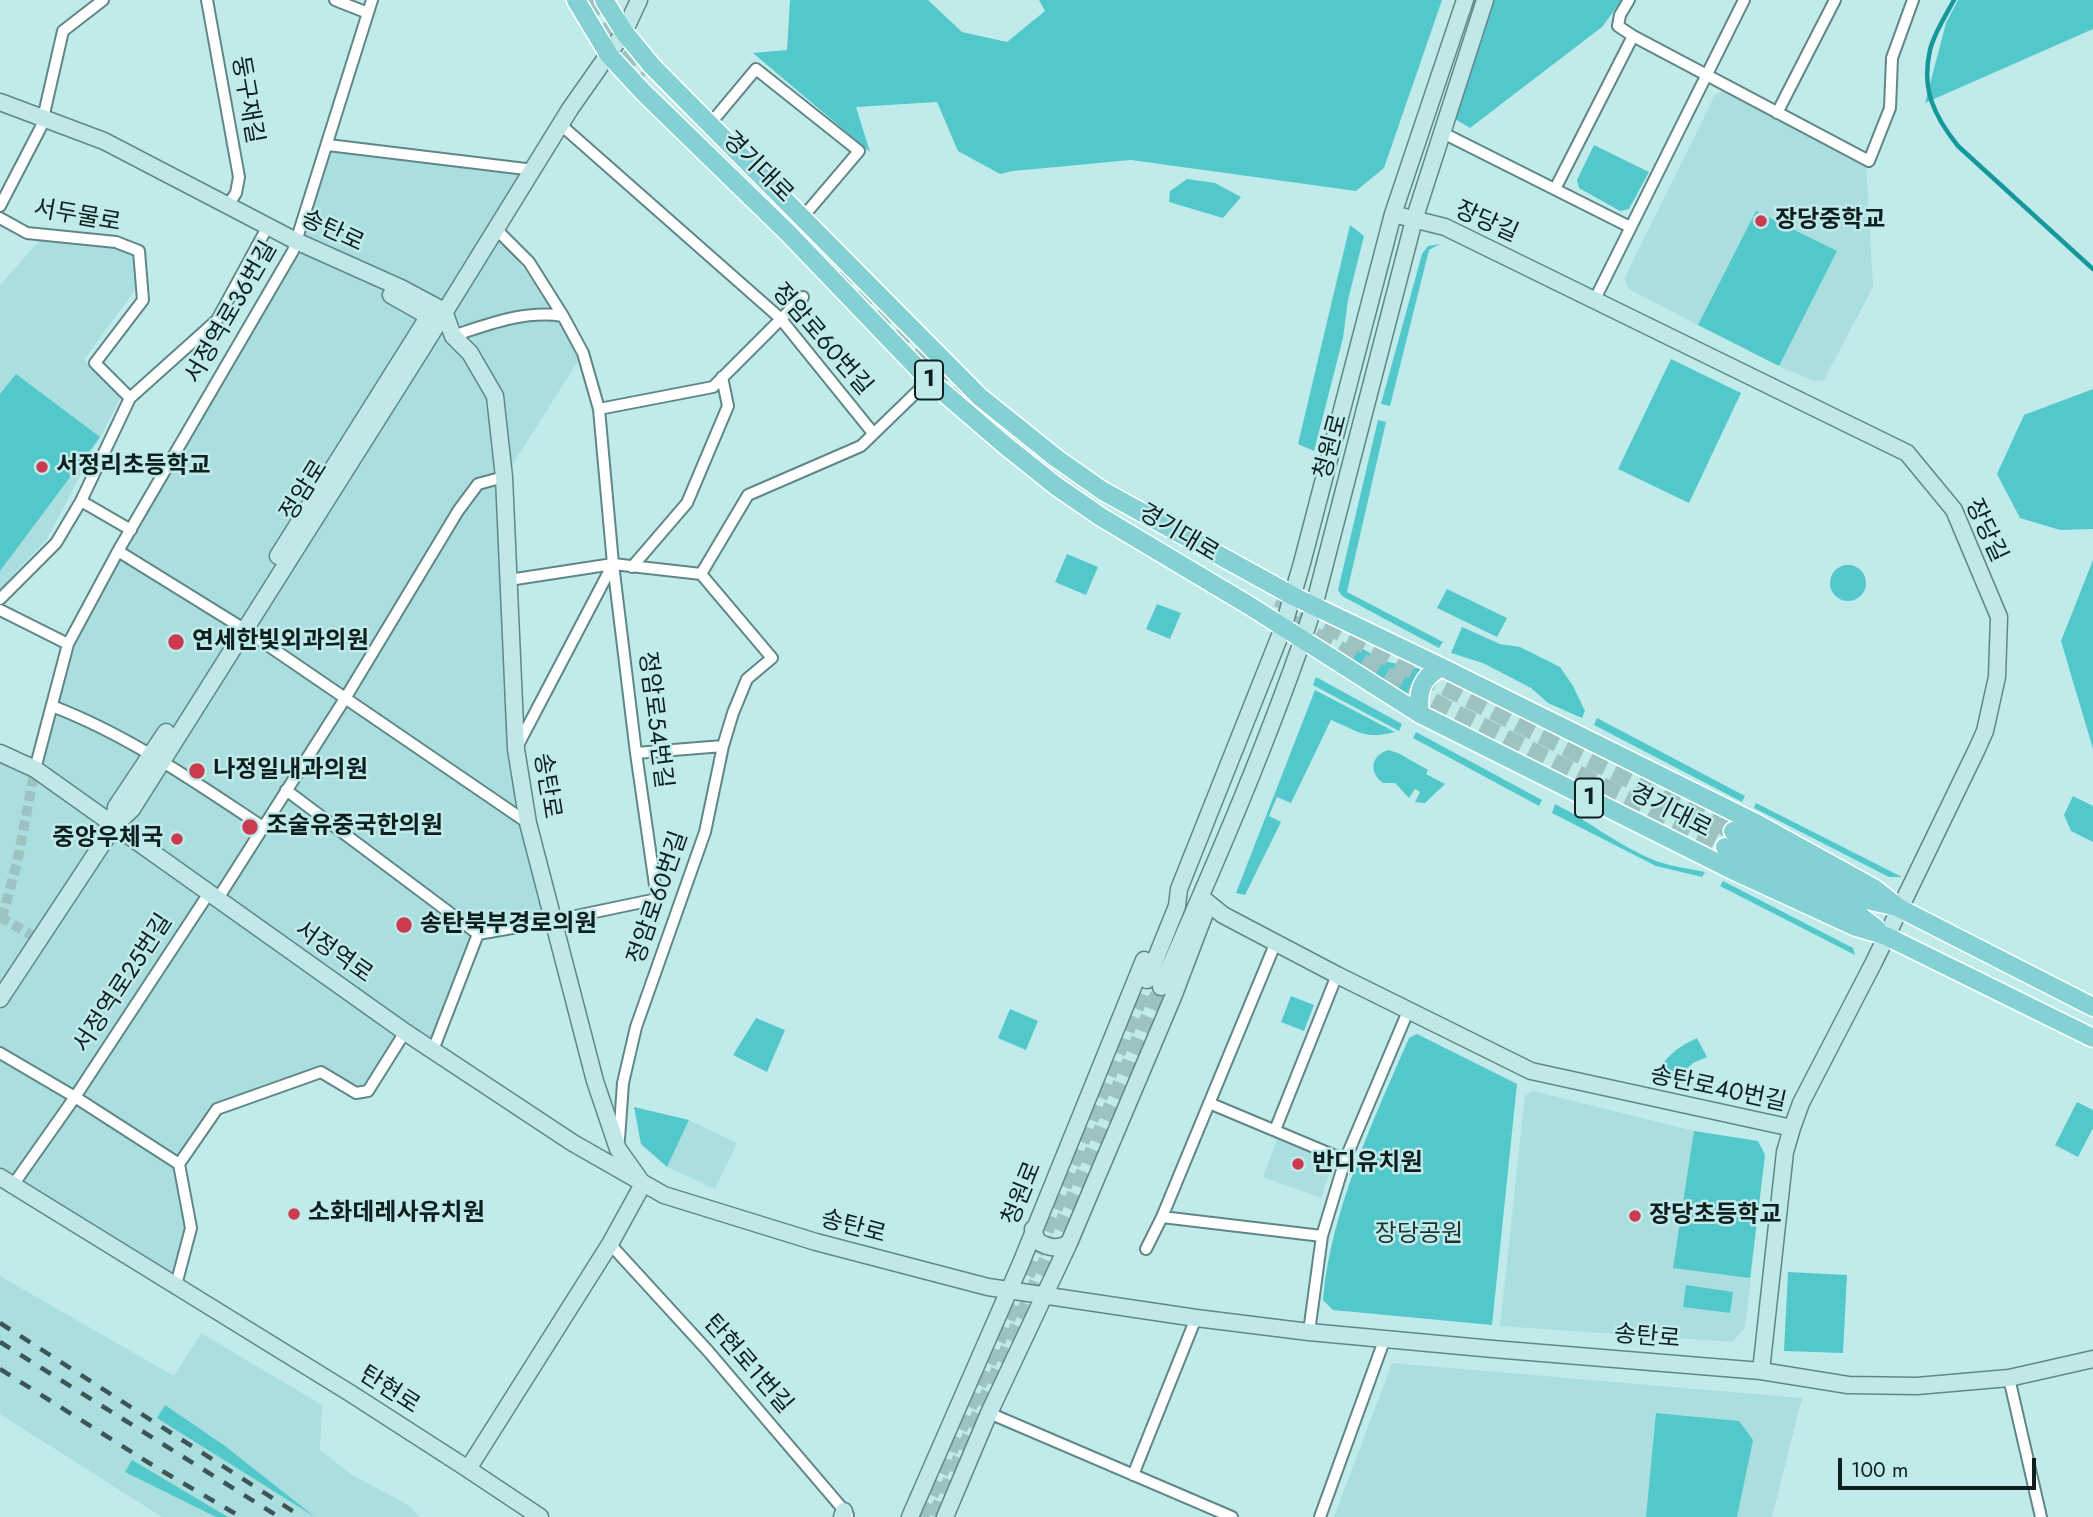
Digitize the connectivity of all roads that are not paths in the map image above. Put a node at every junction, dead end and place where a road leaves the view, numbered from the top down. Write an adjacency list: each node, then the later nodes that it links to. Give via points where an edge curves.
1 (103, 0): 22 (street, via 63,31)
2 (206, 0): 29 (street, 둥구재길, via 239,177)
3 (335, 0): 14 (street)
4 (372, 0): 14 (street, 서정역로36번길)
5 (576, 0): 17 (main road, 경기대로 / 1)
6 (604, 0): 15 (main road, 경기대로)
7 (639, 0): 15 (street, 정암로)
8 (1465, 0): 31 (street, 청원로)
9 (1485, 0): 25 (street, 청원로)
10 (1629, 0): 16 (street, via 1618,26)
11 (1744, 0): 18 (street)
12 (1835, 0): 20 (street)
13 (1913, 0): 20 (street, via 1892,58 1890,108 1868,161)
14 (368, 13): 26 (street, 서정역로36번길)
15 (624, 32): 17 (street, 정암로); 23 (main road, 경기대로)
16 (1633, 36): 18 (street); 28 (street)
17 (609, 55): 24 (street, 정암로); 46 (main road, 경기대로 / 1)
18 (1706, 75): 20 (street); 35 (street)
19 (0, 102): 22 (street, 송탄로)
20 (1777, 113)
21 (0, 114): 22 (street, 송탄로)
22 (41, 122): 29 (street, 송탄로, via 104,141); 30 (street, 서두물로); 37 (street, 송탄로)
23 (710, 124): 33 (main road, 경기대로); 33 (street, 경기대로, via 756,69 859,151)
24 (561, 125): 27 (street, 정암로); 43 (street, 정암로60번길)
25 (1441, 132): 28 (street); 34 (street, 청원로)
26 (328, 145): 27 (street); 38 (street, 서정역로36번길)
27 (534, 170): 36 (street, 정암로)
28 (1555, 189): 35 (street)
29 (228, 205): 37 (street, 송탄로)
30 (0, 206)
31 (1393, 214): 34 (street, 장당길); 58 (street, 청원로)
32 (0, 218): 47 (street, 서두물로, via 27,233 116,242 139,251 143,300 95,363)
33 (802, 218): 58 (main road, 경기대로, via 981,397 1056,458 1103,491)
34 (1414, 220): 40 (street, 장당길, via 1445,228); 60 (street, 청원로)
35 (1630, 227): 40 (street)
36 (497, 230): 41 (street, 정암로); 42 (street, 정암로54번길, via 529,262)
37 (266, 231): 38 (street, 송탄로); 47 (street, via 217,320)
38 (295, 246): 41 (street, 송탄로); 52 (street, 서정역로36번길)
39 (803, 297): 43 (street)
40 (1595, 299): 84 (street, 장당길, via 1907,453 1954,510 1999,617 1997,677 1977,749)
41 (436, 314): 44 (street, 송탄로); 62 (street, 정암로, via 420,352)
42 (563, 316): 44 (street, via 505,319); 48 (street, 정암로54번길, via 583,353)
43 (780, 318): 45 (street); 49 (street, 정암로60번길)
44 (453, 336): 50 (street, 송탄로, via 470,353 495,396)
45 (722, 377): 48 (street, via 713,387); 55 (street, via 728,406 687,503)
46 (929, 380): 49 (street); 63 (main road, 경기대로 / 1, via 1056,486)
47 (130, 398): 51 (street)
48 (599, 409): 54 (street, 정암로54번길)
49 (873, 433): 56 (street, 정암로60번길, via 861,446 748,495)
50 (504, 477): 57 (street, 송탄로); 67 (street, 서정역로25번길, via 478,484 458,511)
51 (81, 501): 52 (street); 59 (street, via 56,543)
52 (131, 530): 53 (street, 서정역로36번길)
53 (118, 551): 62 (street); 65 (street, 서정역로36번길)
54 (613, 564): 55 (street); 57 (street); 71 (street); 73 (street, 정암로54번길)
55 (632, 567): 56 (street)
56 (701, 574): 70 (street, 정암로60번길, via 772,658 747,679)
57 (509, 580): 71 (street, 송탄로)
58 (1293, 596): 60 (main road, 경기대로); 63 (street, 청원로)
59 (0, 599)
60 (1314, 606): 64 (street, 청원로); 66 (main road, 경기대로)
61 (0, 610): 65 (street)
62 (240, 626): 67 (street); 74 (street, 정암로)
63 (1283, 628): 64 (main road, 경기대로 / 1); 80 (street, 청원로)
64 (1303, 640): 69 (main road, 경기대로 / 1); 82 (street, 청원로)
65 (68, 644): 68 (street, 서정역로36번길)
66 (1441, 667): 69 (main road, via 1420,685); 84 (main road, 경기대로, via 1752,821 1875,889)
67 (346, 697): 76 (street, 서정역로25번길); 77 (street)
68 (52, 706): 74 (street); 75 (street, 서정역로36번길)
69 (1420, 714): 84 (main road, 경기대로 / 1, via 1856,928)
70 (723, 746): 73 (street); 99 (street, 정암로60번길, via 705,832 636,1027 623,1083)
71 (516, 749): 77 (street, 송탄로)
72 (0, 752): 75 (street, 서정역로)
73 (636, 753): 83 (street, 정암로54번길, via 657,899)
74 (156, 757): 78 (street, 정암로, via 131,809); 79 (street)
75 (35, 769): 78 (street, 서정역로)
76 (286, 790): 79 (street, 서정역로25번길); 85 (street)
77 (528, 823): 83 (street, 송탄로)
78 (114, 826): 81 (street, 서정역로); 88 (street, 정암로)
79 (263, 827): 81 (street, 서정역로25번길)
80 (1179, 889): 82 (street, 청원로, via 1154,983); 105 (street, 청원로, via 1166,907)
81 (213, 897): 91 (street, 서정역로); 95 (street, 서정역로25번길)
82 (1202, 898): 86 (street, 송탄로40번길, via 1223,915); 107 (street, 청원로, via 1205,913 1173,997)
83 (552, 921): 85 (street); 99 (street, 송탄로)
84 (1892, 922): 84 (main road, 경기대로 / 1, via 1867,900 1729,839 1860,916); 89 (main road, 경기대로 / 1); 92 (main road, 경기대로 / 1); 97 (street, 장당길, via 1801,1103)
85 (478, 934): 93 (street)
86 (1276, 942): 87 (street, 송탄로40번길); 96 (street)
87 (1337, 975): 90 (street, 송탄로40번길); 98 (street)
88 (0, 999)
89 (2093, 1007)
90 (1409, 1009): 97 (street, 송탄로40번길, via 1531,1071); 100 (street)
91 (405, 1032): 93 (street, 서정역로); 101 (street, via 368,1091 356,1093 321,1072 217,1109)
92 (2093, 1038)
93 (433, 1050): 103 (street, 서정역로)
94 (0, 1053): 95 (street)
95 (75, 1097): 101 (street); 102 (street, 서정역로25번길)
96 (1209, 1103): 98 (street); 104 (street)
97 (1793, 1128): 117 (street, 송탄로40번길, via 1785,1152)
98 (1275, 1130): 100 (street)
99 (618, 1149): 103 (street, 송탄로)
100 (1345, 1160): 106 (street)
101 (179, 1164): 110 (street, via 191,1228)
102 (6, 1181): 110 (street, 탄현로)
103 (643, 1184): 108 (street); 111 (street, 송탄로, via 664,1195 816,1242)
104 (1162, 1217): 106 (street); 109 (street)
105 (1033, 1229): 107 (street, via 1037,1241 1046,1247 1059,1249); 111 (street, 청원로)
106 (1322, 1236): 114 (street)
107 (1069, 1243): 112 (street, 청원로)
108 (610, 1244): 120 (street); 123 (street, 탄현로1번길, via 708,1351)
109 (1146, 1249)
110 (176, 1285): 120 (street, 탄현로)
111 (1008, 1290): 112 (street, 송탄로); 125 (street, 청원로)
112 (1045, 1296): 113 (street, 송탄로); 119 (street, 청원로)
113 (1196, 1318): 114 (street, 송탄로); 121 (street)
114 (1309, 1332): 115 (street, 송탄로)
115 (1385, 1338): 117 (street, 송탄로); 129 (street)
116 (2093, 1359): 118 (street, 송탄로)
117 (1761, 1371): 118 (street, 송탄로, via 1849,1385)
118 (2009, 1378): 130 (street)
119 (989, 1413): 121 (street); 126 (street, 청원로)
120 (468, 1469): 124 (street, 탄현로)
121 (1133, 1475): 122 (street)
122 (1203, 1505): 127 (street); 128 (street)
123 (845, 1515)
124 (540, 1517)
125 (910, 1517)
126 (945, 1517)
127 (1197, 1517)
128 (1232, 1517)
129 (1320, 1517)
130 (2041, 1517)

